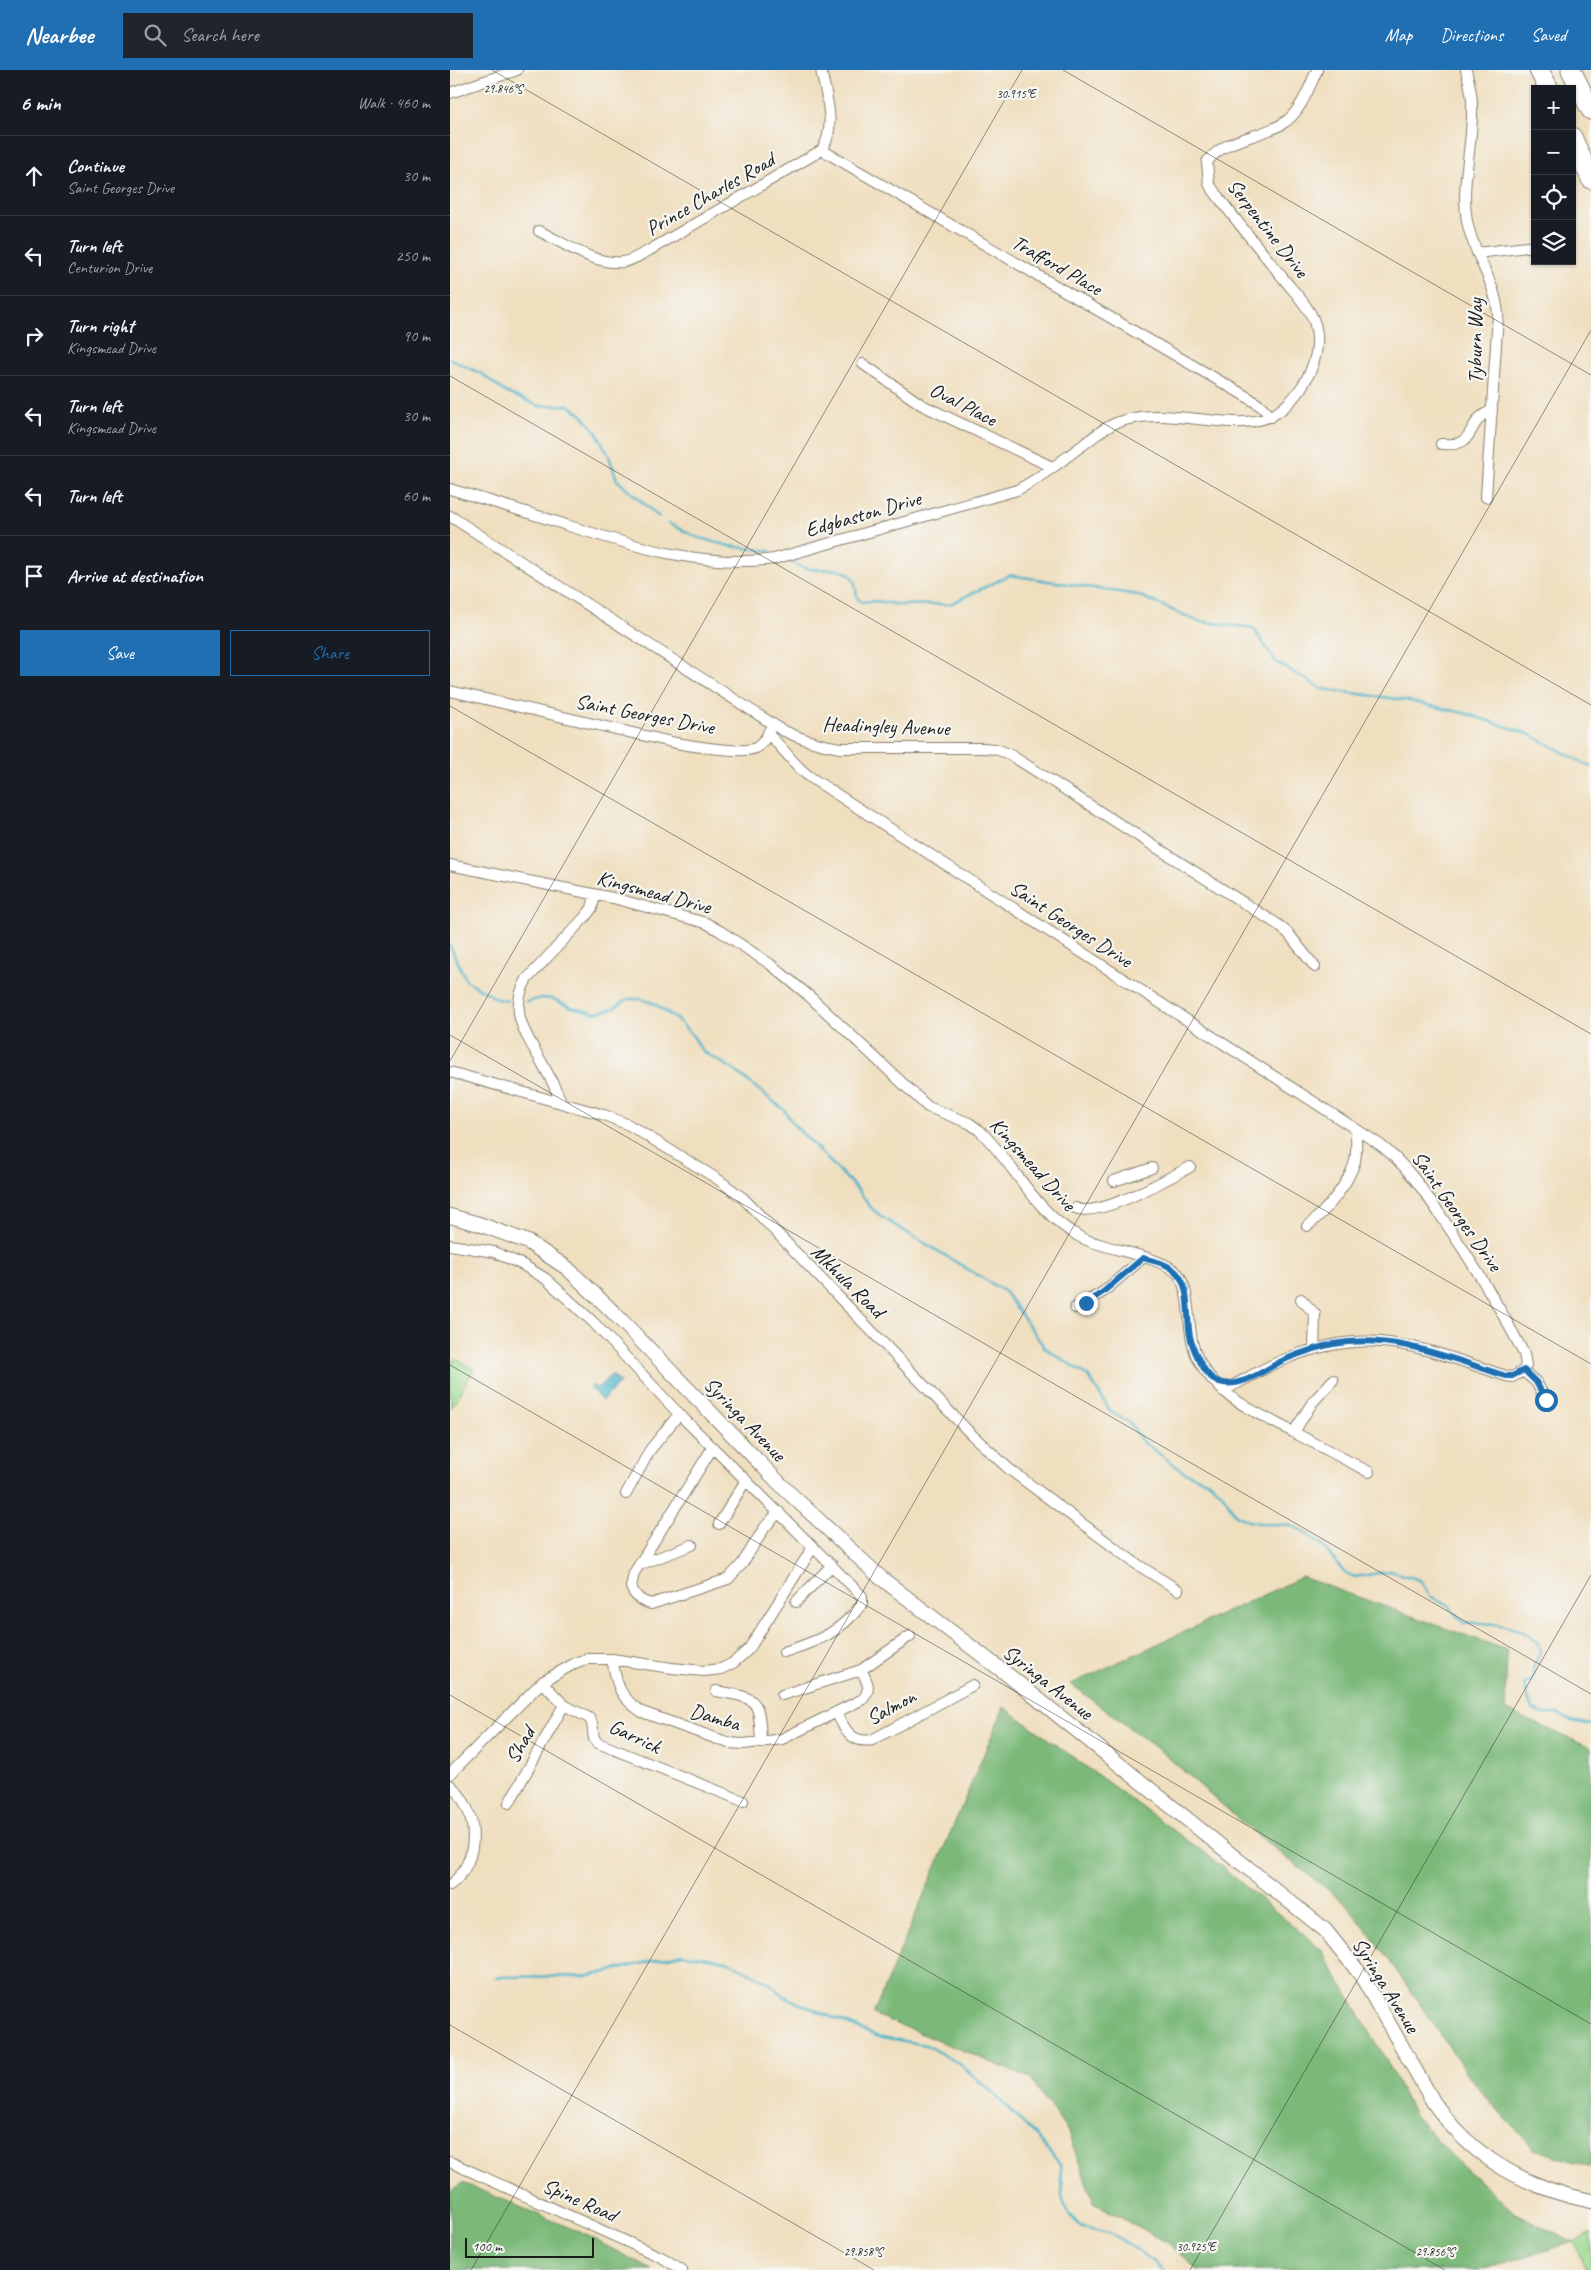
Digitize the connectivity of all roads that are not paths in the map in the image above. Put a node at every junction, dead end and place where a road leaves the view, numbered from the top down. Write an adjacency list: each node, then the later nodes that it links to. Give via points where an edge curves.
1 (517, 70): 8 (street)
2 (821, 70): 11 (street, via 829,116 829,134)
3 (1317, 70): 18 (street, Serpentine Drive, via 1293,115 1283,124 1230,143 1214,152 1208,162 1209,184 1301,300 1313,319 1316,331 1314,364 1285,408)
4 (1466, 70): 15 (street, Tyburn Way, via 1472,103 1465,198 1467,221)
5 (1539, 70): 7 (highway)
6 (1571, 70): 9 (highway)
7 (1548, 85)
8 (450, 93)
9 (1591, 110)
10 (1576, 146): 12 (highway)
11 (822, 150): 13 (street, Prince Charles Road, via 625,262 598,260); 18 (street, Trafford Place, via 1249,398)
12 (1591, 179)
13 (539, 231)
14 (1531, 246): 15 (street)
15 (1477, 252): 17 (street, Tyburn Way, via 1497,299)
16 (863, 364): 20 (street, Oval Place, via 922,405)
17 (1492, 411): 19 (street, via 1480,416 1464,440 1457,444); 22 (street, Tyburn Way)
18 (1271, 417): 20 (street, Edgbaston Drive, via 1244,422 1156,417 1123,420 1107,427)
19 (1441, 444)
20 (1052, 468): 21 (street, Edgbaston Drive, via 1018,490 994,498 753,561 702,558 639,548)
21 (450, 489)
22 (1486, 498)
23 (450, 516): 25 (street, Headingley Avenue)
24 (450, 691): 26 (street, Saint Georges Drive, via 699,747 750,749 762,744)
25 (772, 723): 26 (street); 29 (street, Headingley Avenue, via 807,741 840,748 983,748 1009,754 1277,924)
26 (768, 734): 32 (street, Saint Georges Drive, via 810,777)
27 (450, 865): 28 (street, Kingsmead Drive)
28 (595, 895): 31 (street, via 592,908 585,917 527,979 519,999 522,1026); 40 (street, Kingsmead Drive, via 706,923 734,940 808,995 928,1107 963,1120 979,1130 1031,1196 1063,1225 1092,1242)
29 (1315, 967)
30 (450, 1072): 31 (street, Mkhula Road)
31 (562, 1103): 63 (street, Mkhula Road, via 629,1125 688,1159 735,1192 1009,1469 1135,1563)
32 (1356, 1130): 38 (street, via 1355,1161 1350,1171 1330,1206); 44 (street, Saint Georges Drive, via 1397,1157 1433,1204 1475,1265 1504,1315 1524,1354)
33 (1190, 1167): 36 (street, via 1111,1205 1090,1212)
34 (1152, 1168): 35 (street)
35 (1114, 1181)
36 (1076, 1208)
37 (450, 1216): 84 (street, Syringa Avenue, via 528,1242 567,1268 620,1318 786,1490 881,1578 1008,1675 1325,1930 1361,1975 1434,2103 1468,2143 1517,2177 1560,2194)
38 (1307, 1226)
39 (450, 1245): 51 (street, via 494,1252 546,1279 593,1322)
40 (1143, 1258): 42 (street, via 1103,1292); 45 (street, Kingsmead Drive, via 1165,1265 1178,1275 1184,1291 1190,1337 1197,1358)
41 (1301, 1299): 43 (street, via 1315,1314)
42 (1075, 1308)
43 (1314, 1349): 44 (street, via 1333,1344 1384,1341 1418,1348 1506,1376); 46 (street, via 1286,1359)
44 (1524, 1370): 49 (street, via 1536,1382)
45 (1208, 1375): 46 (street, via 1223,1382); 48 (street, Kingsmead Drive)
46 (1246, 1380): 48 (street); 50 (street, via 1238,1393)
47 (1333, 1380): 52 (street, via 1312,1403)
48 (1223, 1391): 50 (street, Kingsmead Drive)
49 (1546, 1400)
50 (1247, 1408): 52 (street, Kingsmead Drive)
51 (679, 1414): 53 (street); 56 (street, via 650,1450)
52 (1294, 1432): 54 (street, Kingsmead Drive)
53 (713, 1447): 55 (street); 61 (street)
54 (1369, 1472)
55 (746, 1480): 57 (street); 58 (street)
56 (626, 1494)
57 (779, 1512): 60 (street); 61 (street, via 728,1579 651,1604 638,1599 631,1587)
58 (719, 1524)
59 (692, 1545): 61 (street)
60 (813, 1547): 62 (street); 67 (street, via 749,1649 733,1663 721,1669 704,1671)
61 (639, 1564)
62 (832, 1565): 64 (street); 66 (street, via 862,1596 862,1604 831,1635)
63 (1178, 1590)
64 (796, 1602)
65 (910, 1636): 68 (street)
66 (784, 1652)
67 (612, 1659): 69 (street, via 577,1662); 75 (street, Damba, via 621,1694 642,1712 729,1743)
68 (861, 1670): 72 (street); 74 (street, Damba, via 868,1692 863,1699)
69 (542, 1682): 73 (street, Garrick); 76 (street)
70 (973, 1685): 74 (street, Salmon, via 872,1740 859,1741 846,1732)
71 (716, 1691): 75 (street, via 744,1696 756,1705 760,1714)
72 (782, 1695)
73 (564, 1705): 78 (street, Garrick, via 590,1718 594,1739 598,1743); 79 (street, Shad)
74 (836, 1712): 75 (street, Damba, via 782,1739)
75 (761, 1743)
76 (450, 1774)
77 (450, 1786): 80 (street, via 460,1793 474,1829 467,1864)
78 (743, 1802)
79 (508, 1803)
80 (450, 1884)
81 (450, 2153): 83 (street, Spine Road)
82 (450, 2162): 83 (street, Spine Road)
83 (461, 2165): 85 (street, Spine Road, via 663,2258)
84 (1591, 2200)
85 (682, 2270)

